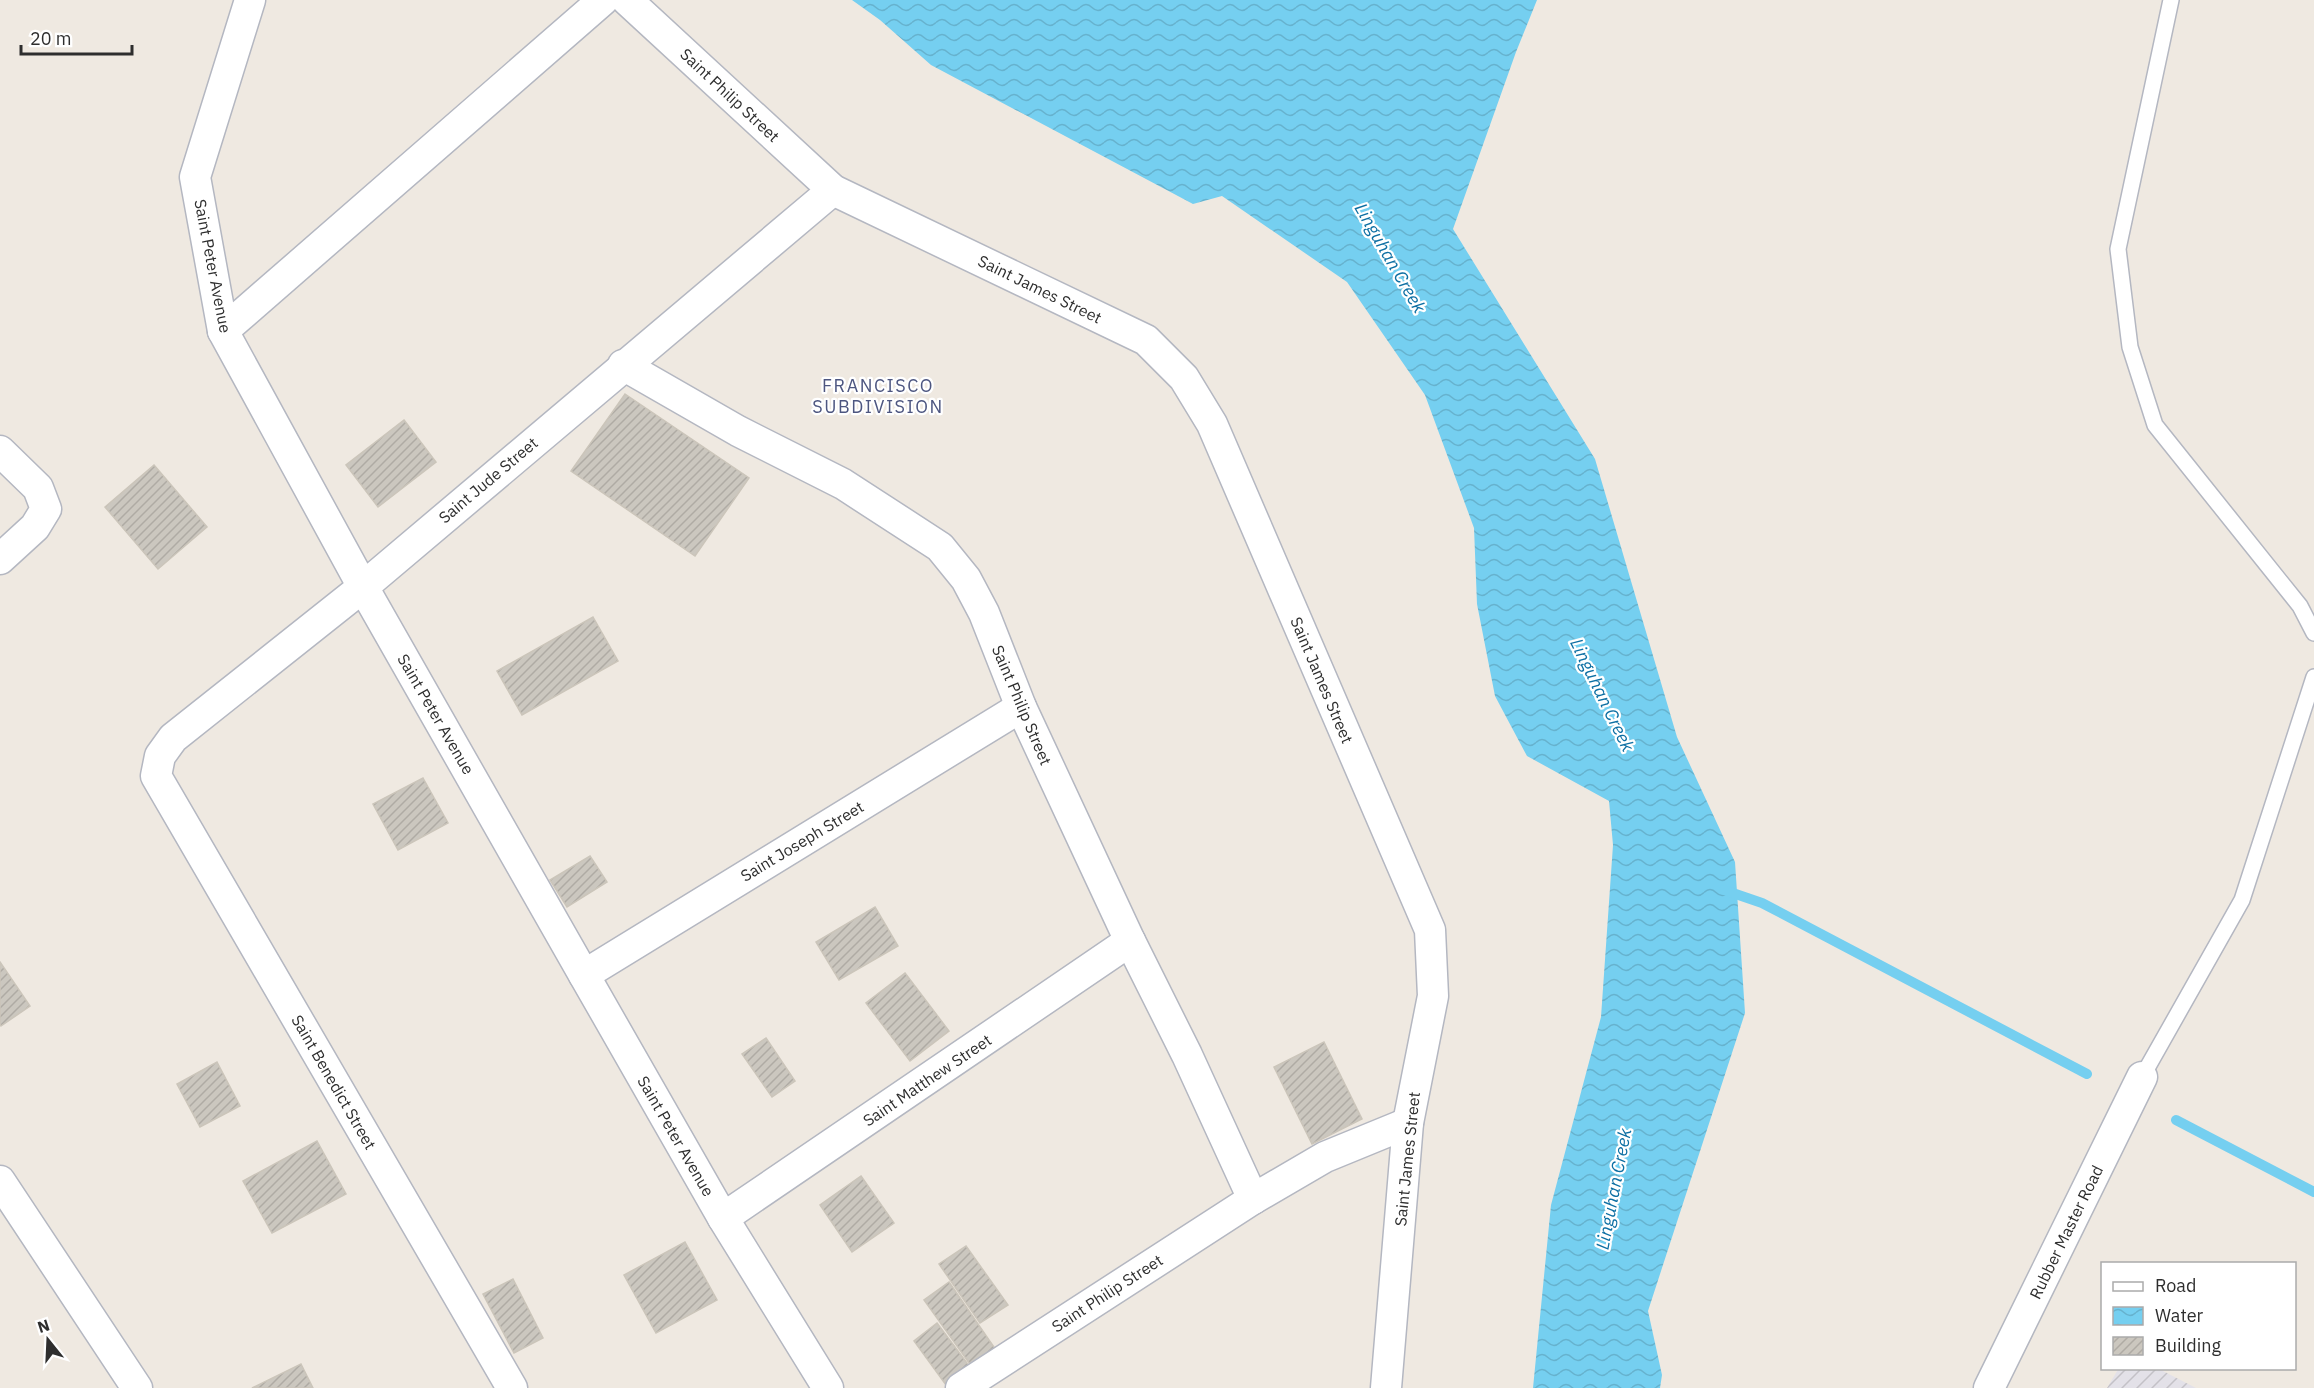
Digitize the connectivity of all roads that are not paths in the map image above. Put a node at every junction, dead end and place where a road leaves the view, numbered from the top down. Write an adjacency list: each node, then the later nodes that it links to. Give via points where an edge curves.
1 (250, 0): 6 (street, Saint Peter Avenue, via 195,177)
2 (603, 0): 6 (street)
3 (627, 0): 5 (street, Saint Philip Street)
4 (2171, 0): 11 (lane, via 2118,249 2130,347 2155,425 2300,606)
5 (832, 190): 7 (street, Saint Jude Street); 18 (street, Saint James Street, via 1146,340 1184,378 1212,424 1430,930 1433,996)
6 (223, 332): 10 (street, Saint Peter Avenue)
7 (623, 365): 10 (street, Saint Jude Street); 13 (street, Saint Philip Street, via 738,431 843,484 940,547 966,579 984,613)
8 (0, 451): 9 (street, via 38,488 46,509 35,527)
9 (0, 559)
10 (363, 587): 14 (street, Saint Jude Street, via 173,738 160,756); 16 (street, Saint Peter Avenue)
11 (2314, 633)
12 (2314, 677): 17 (lane, via 2242,900)
13 (1021, 707): 15 (street, Saint Philip Street); 16 (street, Saint Joseph Street)
14 (156, 777): 23 (street, Saint Benedict Street)
15 (1130, 941): 20 (street, Saint Philip Street); 21 (street, Saint Matthew Street)
16 (584, 975): 21 (street, Saint Peter Avenue)
17 (2142, 1077): 27 (street, Rubber Master Road)
18 (1408, 1123): 20 (street, Saint Philip Street, via 1325,1157); 26 (street, Saint James Street)
19 (0, 1181): 22 (street)
20 (1253, 1198): 25 (street, Saint Philip Street)
21 (723, 1218): 24 (street, Saint Peter Avenue)
22 (137, 1388)
23 (512, 1388)
24 (828, 1388)
25 (961, 1388)
26 (1386, 1388)
27 (1989, 1388)

